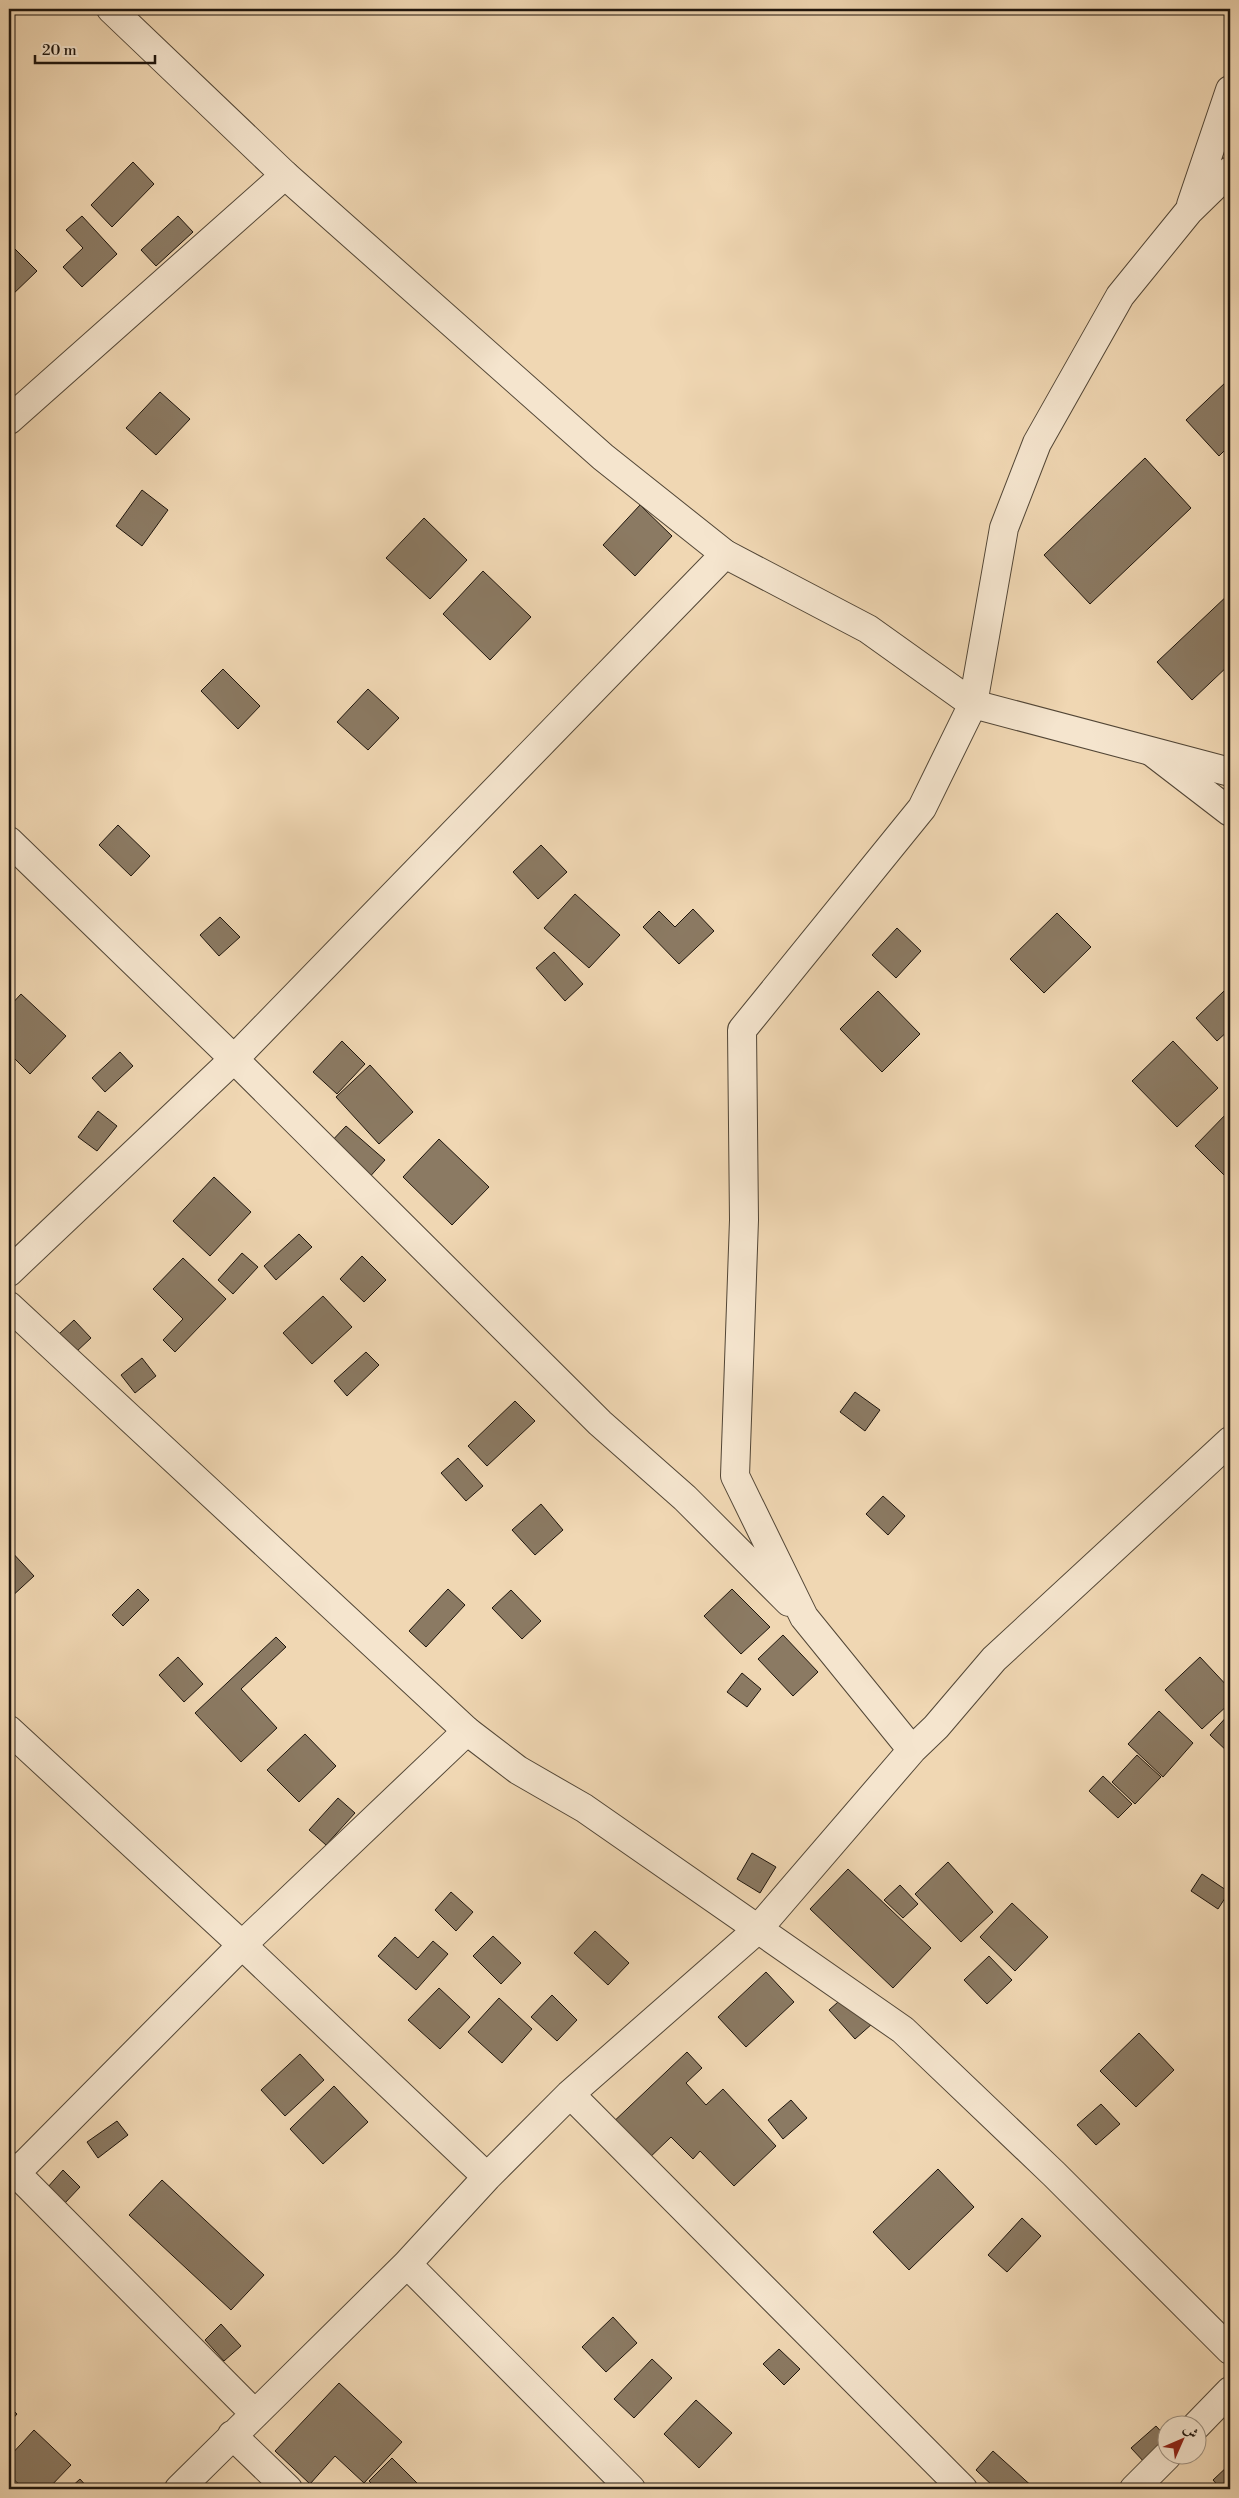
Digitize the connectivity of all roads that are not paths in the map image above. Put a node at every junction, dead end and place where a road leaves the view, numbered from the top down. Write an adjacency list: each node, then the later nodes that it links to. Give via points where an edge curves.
1 (112, 9): 4 (street)
2 (1230, 90): 5 (street)
3 (1230, 171): 5 (street)
4 (285, 175): 6 (street); 7 (street, via 603,457)
5 (1189, 212): 8 (street, via 1120,296 1036,443 1004,528)
6 (9, 420)
7 (725, 554): 8 (street, via 868,629); 13 (street)
8 (974, 704): 9 (street); 17 (street, via 922,808 742,1030 744,1220 735,1476)
9 (1152, 752): 10 (street); 11 (street)
10 (1230, 772)
11 (1230, 812)
12 (9, 841): 13 (street)
13 (234, 1058): 14 (street); 17 (street, via 600,1423 685,1498)
14 (9, 1272)
15 (9, 1306): 19 (street)
16 (1230, 1441): 20 (street, via 994,1659)
17 (804, 1617): 20 (street)
18 (9, 1730): 22 (street)
19 (467, 1731): 21 (street, via 518,1770 584,1808); 22 (street)
20 (912, 1750): 21 (street)
21 (757, 1930): 23 (street); 27 (street, via 903,2030 1054,2174)
22 (242, 1945): 24 (street); 25 (street)
23 (570, 2094): 25 (street); 36 (street)
24 (12, 2170): 29 (street)
25 (487, 2177): 26 (street)
26 (407, 2264): 29 (street); 35 (street)
27 (1230, 2350)
28 (1230, 2391): 30 (street)
29 (256, 2414): 31 (street)
30 (1206, 2416)
31 (232, 2435): 33 (street); 34 (street)
32 (1157, 2466): 37 (street)
33 (179, 2489)
34 (288, 2489)
35 (631, 2489)
36 (963, 2489)
37 (1134, 2489)

